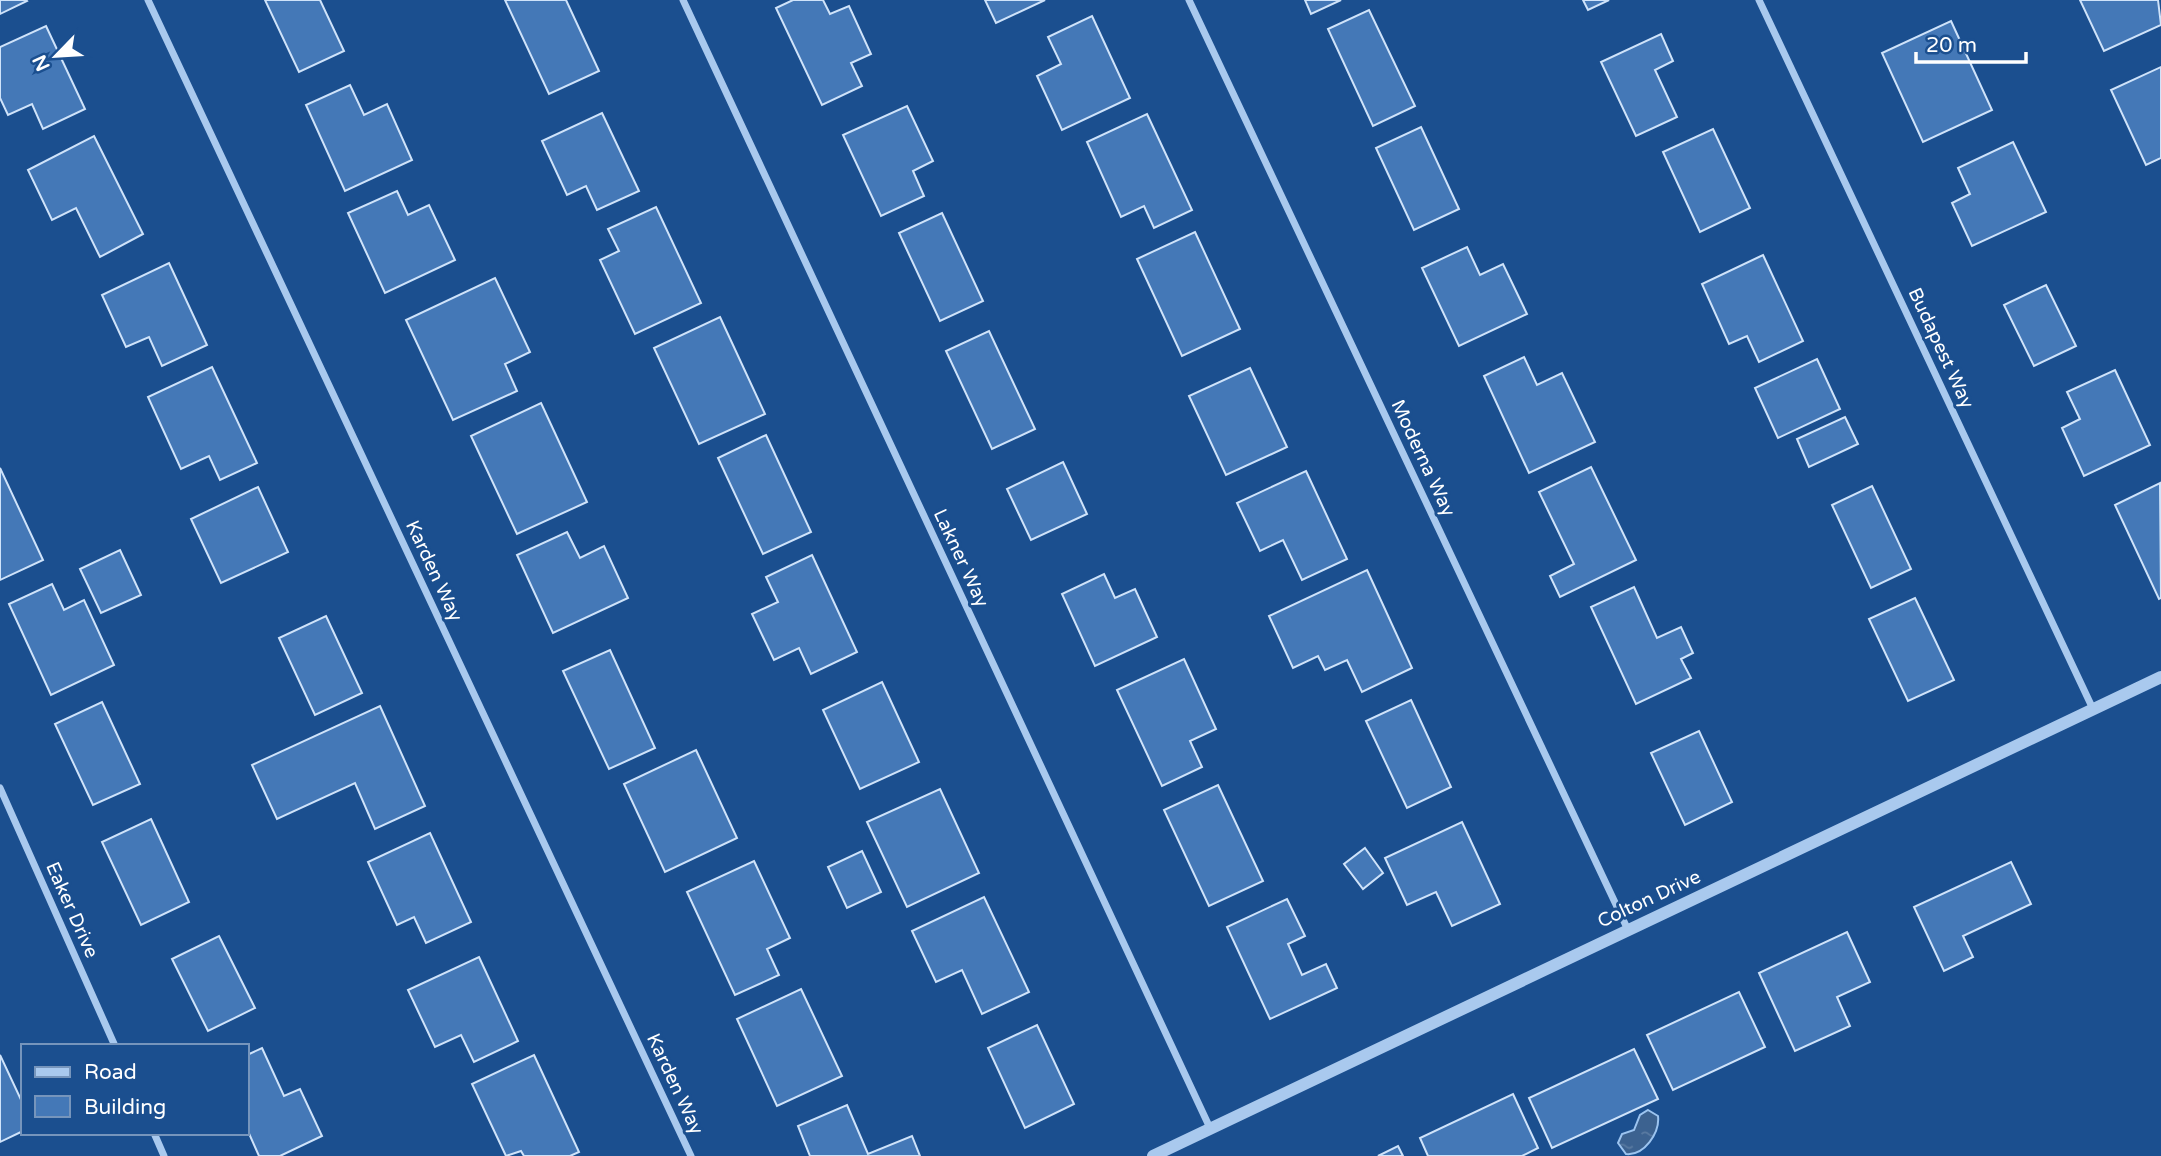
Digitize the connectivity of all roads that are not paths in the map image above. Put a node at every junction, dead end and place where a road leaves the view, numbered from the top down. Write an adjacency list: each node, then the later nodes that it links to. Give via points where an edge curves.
1 (148, 0): 13 (street, Karden Way)
2 (683, 0): 10 (street, Lakner Way)
3 (1189, 0): 8 (street, Moderna Way)
4 (1759, 0): 6 (street, Budapest Way)
5 (2161, 677): 6 (street, Colton Drive)
6 (2093, 709): 8 (street, Colton Drive)
7 (0, 788): 9 (street, Eaker Drive)
8 (1628, 930): 10 (street, Colton Drive)
9 (114, 1044)
10 (1210, 1128): 14 (street, Colton Drive)
11 (155, 1135): 12 (street)
12 (164, 1156)
13 (691, 1156)
14 (1153, 1156)

